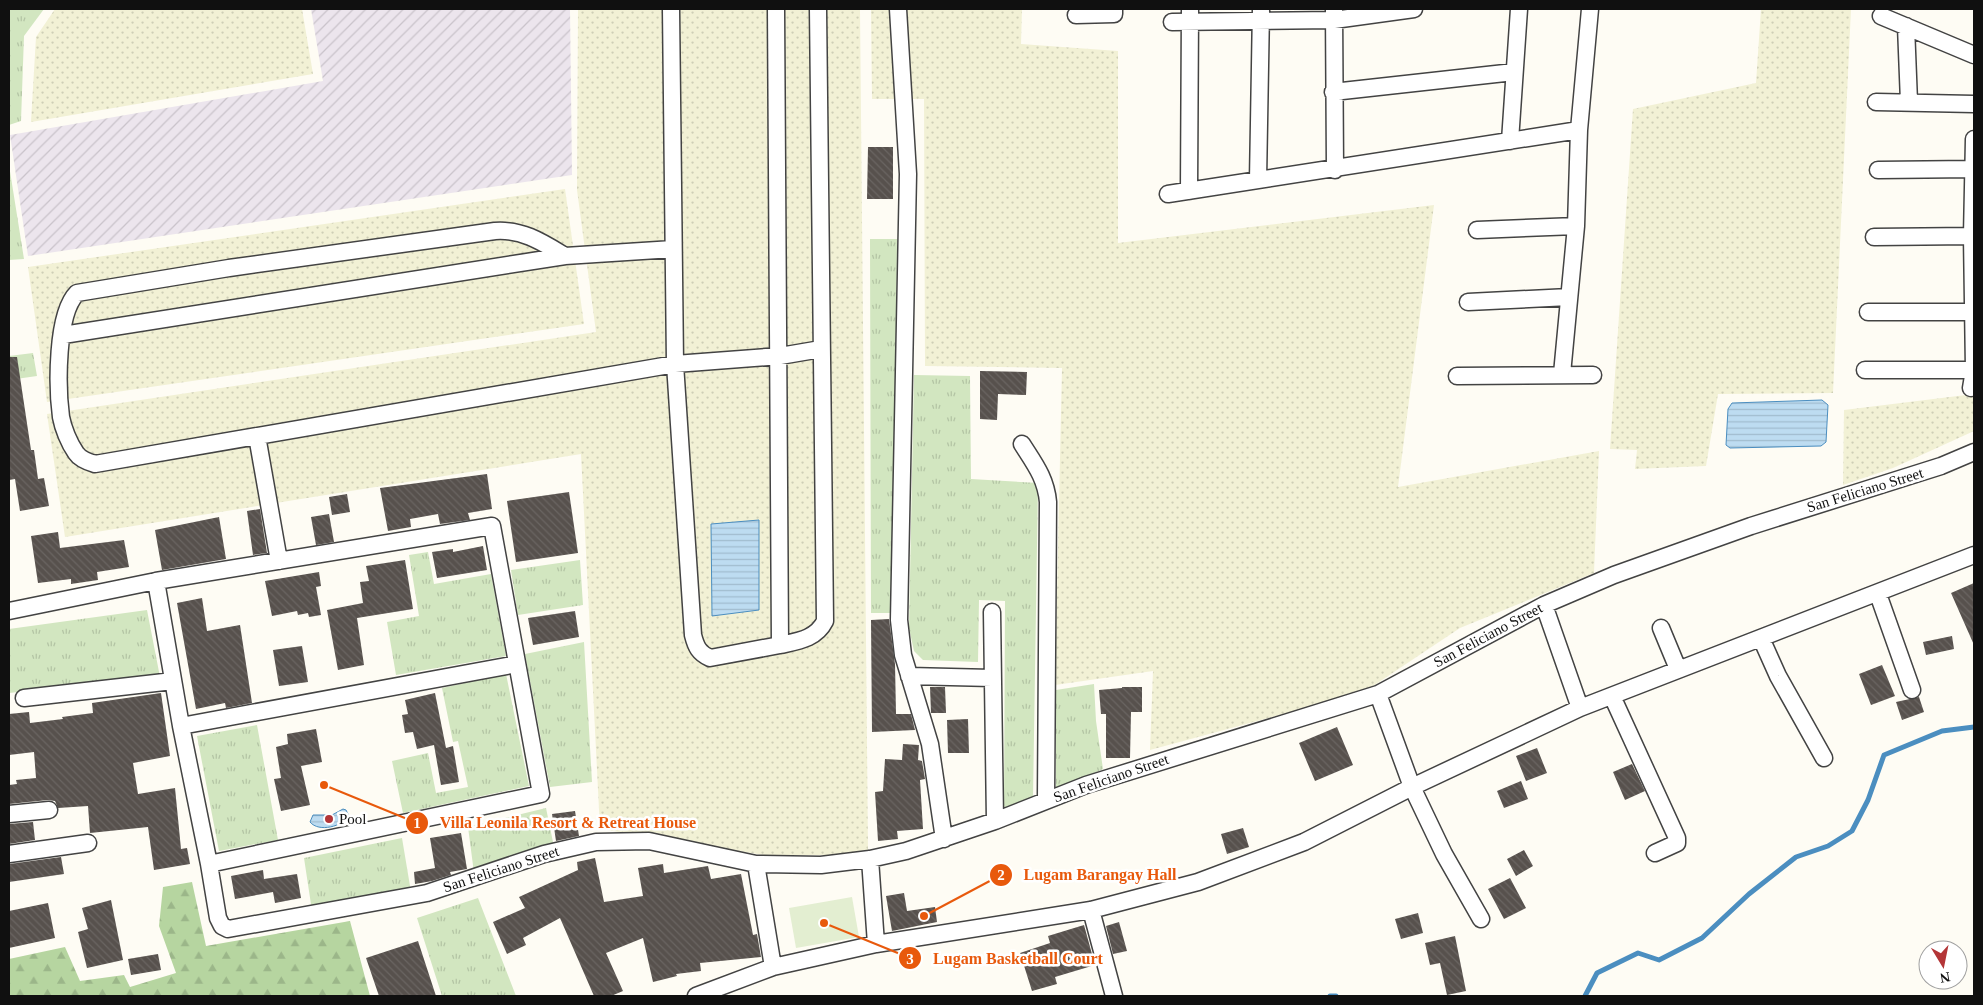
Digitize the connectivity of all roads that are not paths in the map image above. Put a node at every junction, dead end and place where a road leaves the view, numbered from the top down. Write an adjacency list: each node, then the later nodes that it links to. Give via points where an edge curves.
1 (671, 9): 35 (street)
2 (776, 9): 43 (street)
3 (818, 9): 42 (street)
4 (898, 9): 66 (street, via 908,174 899,620)
5 (1414, 9): 9 (street)
6 (1519, 9): 17 (street)
7 (1590, 9): 22 (street)
8 (1114, 11): 10 (street)
9 (1334, 14): 12 (street); 18 (street)
10 (1076, 15)
11 (1190, 15): 12 (street); 14 (street); 29 (street)
12 (1261, 16): 28 (street)
13 (1881, 16): 15 (street)
14 (1172, 22)
15 (1906, 26): 16 (street); 20 (street)
16 (1974, 54)
17 (1514, 72): 18 (street); 24 (street)
18 (1333, 92): 26 (street)
19 (1876, 102): 20 (street)
20 (1908, 102): 21 (street)
21 (1974, 104)
22 (1578, 130): 24 (street); 31 (street)
23 (1974, 139): 25 (street)
24 (1510, 141): 26 (street)
25 (1973, 169): 27 (street); 33 (street)
26 (1335, 170): 28 (street)
27 (1878, 170)
28 (1258, 180): 29 (street)
29 (1189, 191): 30 (street)
30 (1168, 194)
31 (1576, 226): 32 (street); 37 (street)
32 (1477, 230)
33 (1972, 236): 34 (street); 40 (street)
34 (1874, 237)
35 (674, 249): 36 (street); 44 (street)
36 (564, 256): 41 (street); 41 (street, via 530,236 507,230 229,268 77,292 70,300)
37 (1569, 297): 38 (street); 47 (street)
38 (1468, 302)
39 (1868, 312): 40 (street)
40 (1974, 312): 46 (street)
41 (63, 335): 51 (street, via 61,417 76,454 84,461 95,464)
42 (821, 349): 43 (street); 63 (street, via 825,621 821,629 807,639)
43 (780, 356): 44 (street); 63 (street)
44 (675, 364): 51 (street); 63 (street, via 696,647 710,658)
45 (1865, 370): 46 (street)
46 (1974, 370): 50 (street)
47 (1562, 374): 48 (street); 49 (street)
48 (1592, 375)
49 (1457, 376)
50 (1972, 388)
51 (257, 436): 55 (street)
52 (1022, 444): 77 (street, via 1042,474 1048,502)
53 (1974, 452): 58 (street, San Feliciano Street, via 1941,466 1751,526 1614,575)
54 (1974, 555): 57 (street)
55 (278, 561): 56 (street); 64 (street, via 492,526)
56 (156, 581): 59 (street); 68 (street)
57 (1878, 594): 62 (street); 69 (street)
58 (1544, 605): 70 (street, San Feliciano Street); 73 (street)
59 (9, 611)
60 (992, 612): 67 (street)
61 (1661, 628): 65 (street)
62 (1761, 638): 65 (street); 75 (street, via 1778,676)
63 (780, 645)
64 (517, 664): 74 (street); 86 (street, via 541,794)
65 (1678, 669): 71 (street)
66 (909, 676): 67 (street); 81 (street, via 930,744)
67 (992, 678): 80 (street)
68 (173, 681): 72 (street); 74 (street)
69 (1912, 690)
70 (1378, 694): 76 (street); 77 (street, San Feliciano Street)
71 (1612, 696): 73 (street); 83 (street, via 1677,838 1677,843)
72 (24, 698)
73 (1580, 708): 76 (street)
74 (181, 726): 86 (street)
75 (1824, 758)
76 (1412, 787): 88 (street, via 1304,842 1198,882); 89 (street, via 1444,854)
77 (1046, 800): 80 (street, San Feliciano Street)
78 (49, 810): 79 (street)
79 (9, 814)
80 (995, 821): 81 (street, San Feliciano Street)
81 (944, 838): 85 (street, San Feliciano Street)
82 (88, 843): 84 (street)
83 (1655, 853)
84 (9, 854)
85 (870, 859): 87 (street, San Feliciano Street, via 821,865); 90 (street)
86 (209, 864): 87 (street, San Feliciano Street, via 218,918 228,929 428,893 544,854 596,842 649,842)
87 (756, 864): 91 (street)
88 (1091, 910): 90 (street); 93 (street)
89 (1481, 919)
90 (876, 944): 91 (street)
91 (774, 967): 92 (street)
92 (696, 996)
93 (1114, 996)

